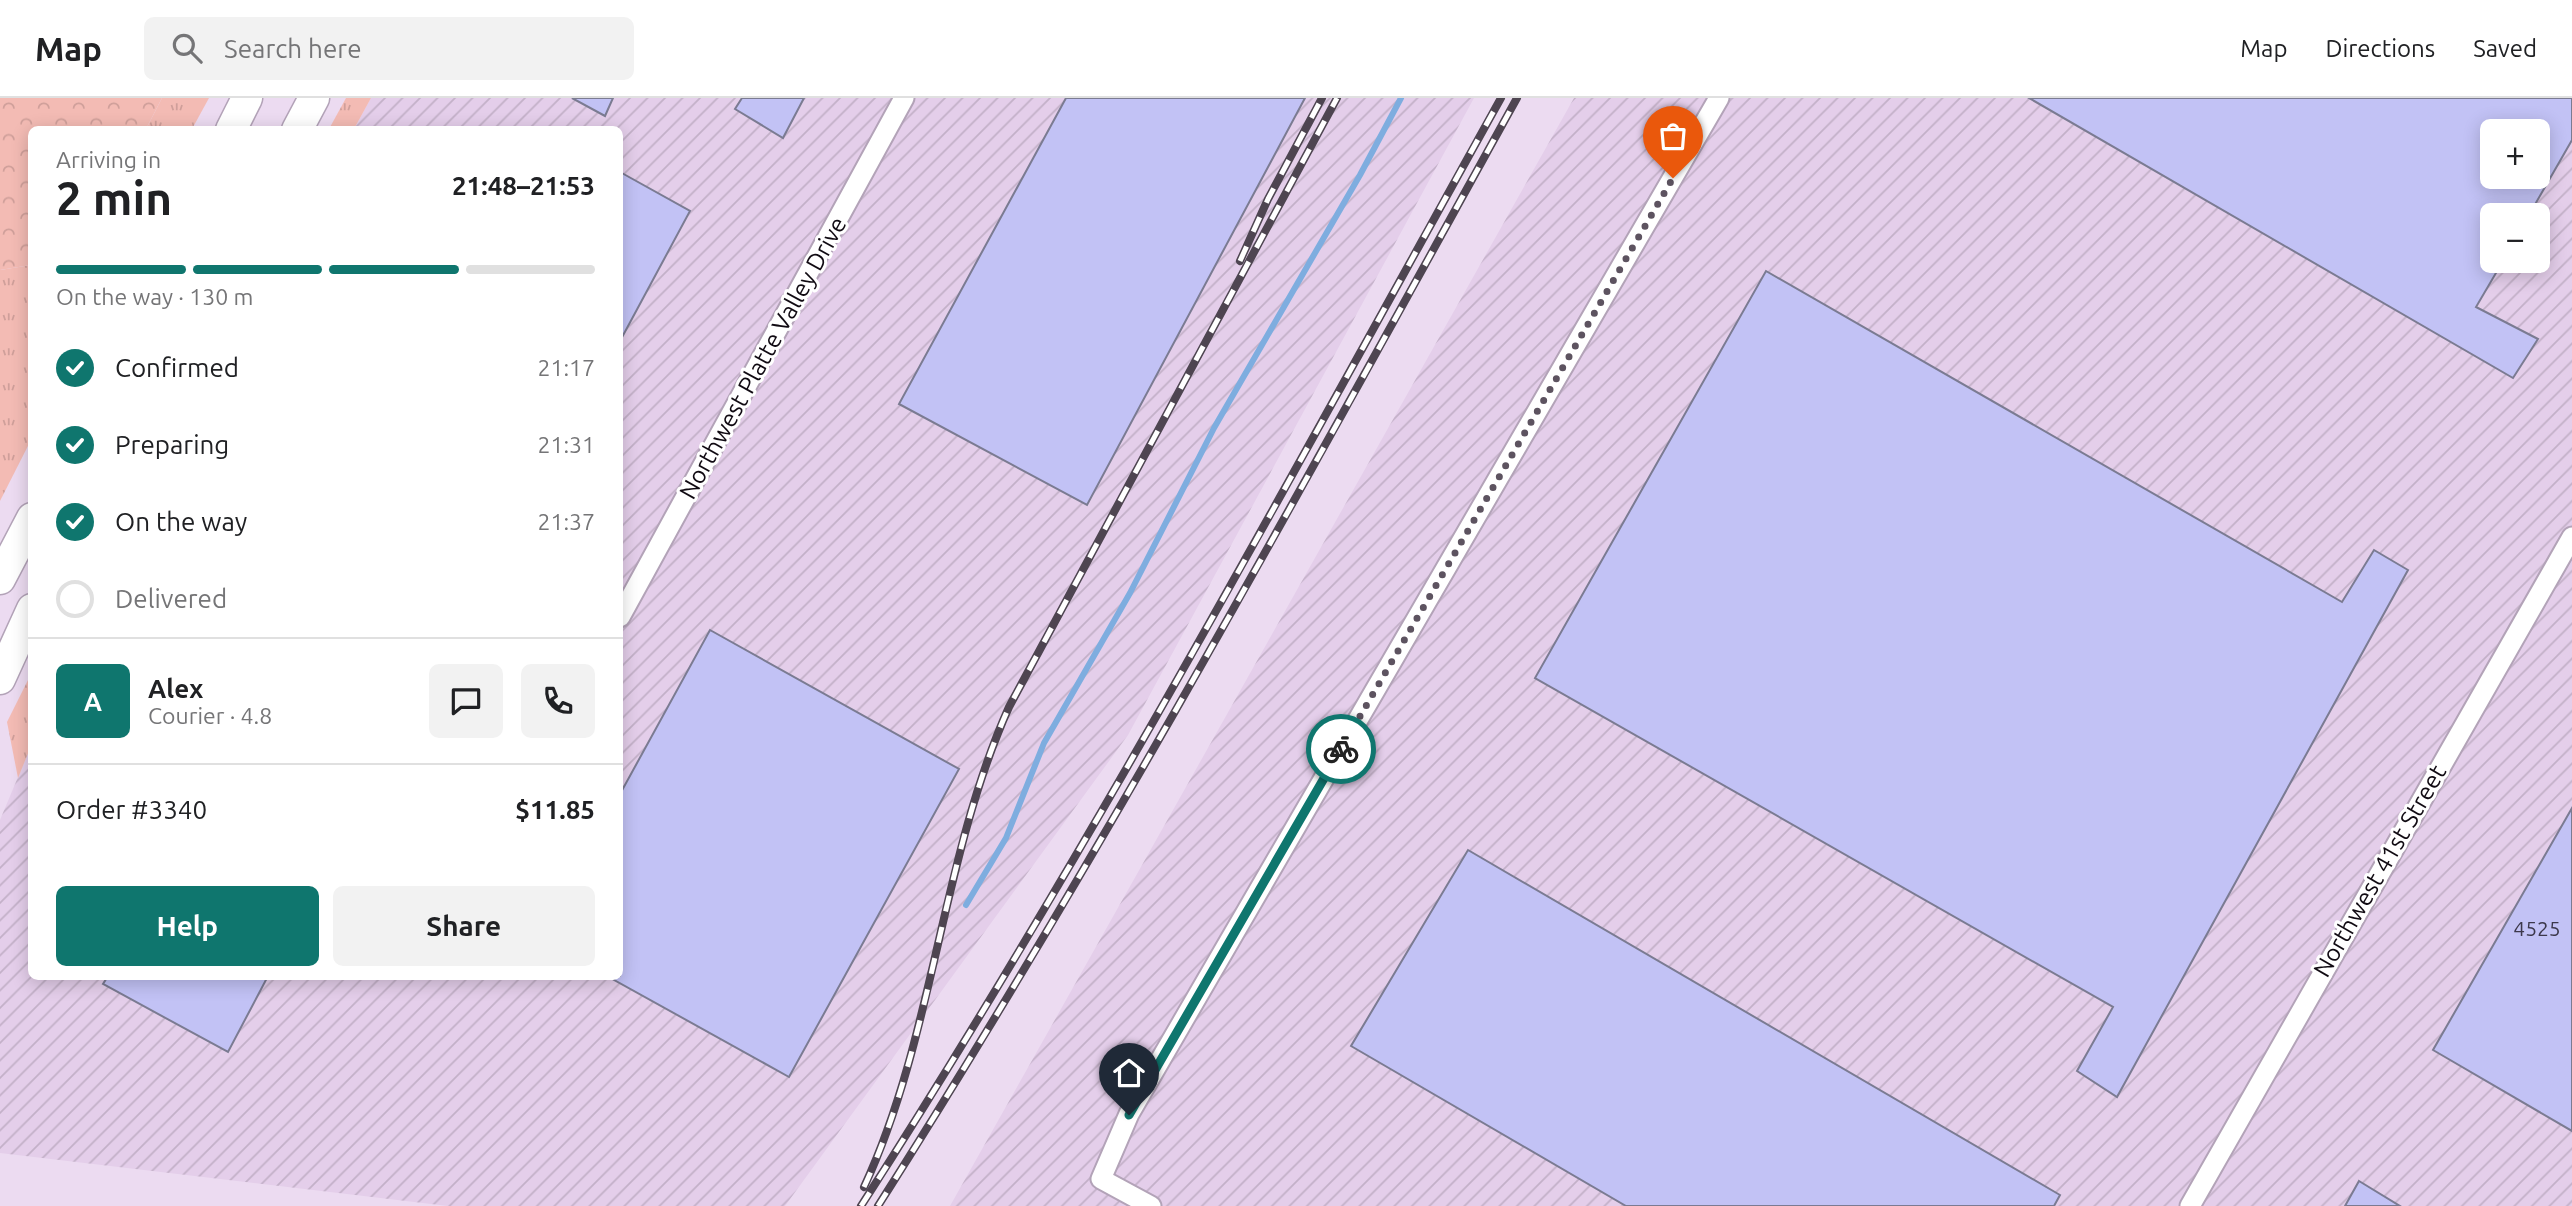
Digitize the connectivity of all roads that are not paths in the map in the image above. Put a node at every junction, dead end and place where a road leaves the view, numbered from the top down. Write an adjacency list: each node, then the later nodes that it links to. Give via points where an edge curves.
1 (247, 98): 5 (main road)
2 (314, 98): 6 (main road)
3 (904, 98): 10 (street, Northwest Platte Valley Drive)
4 (1719, 98): 13 (street, via 1129,1115 1101,1179)
5 (233, 126)
6 (299, 126)
7 (28, 526): 9 (main road)
8 (2572, 537): 14 (street, Northwest 41st Street)
9 (0, 579)
10 (623, 612)
11 (28, 618): 12 (main road)
12 (0, 679)
13 (1151, 1206)
14 (2190, 1206)

